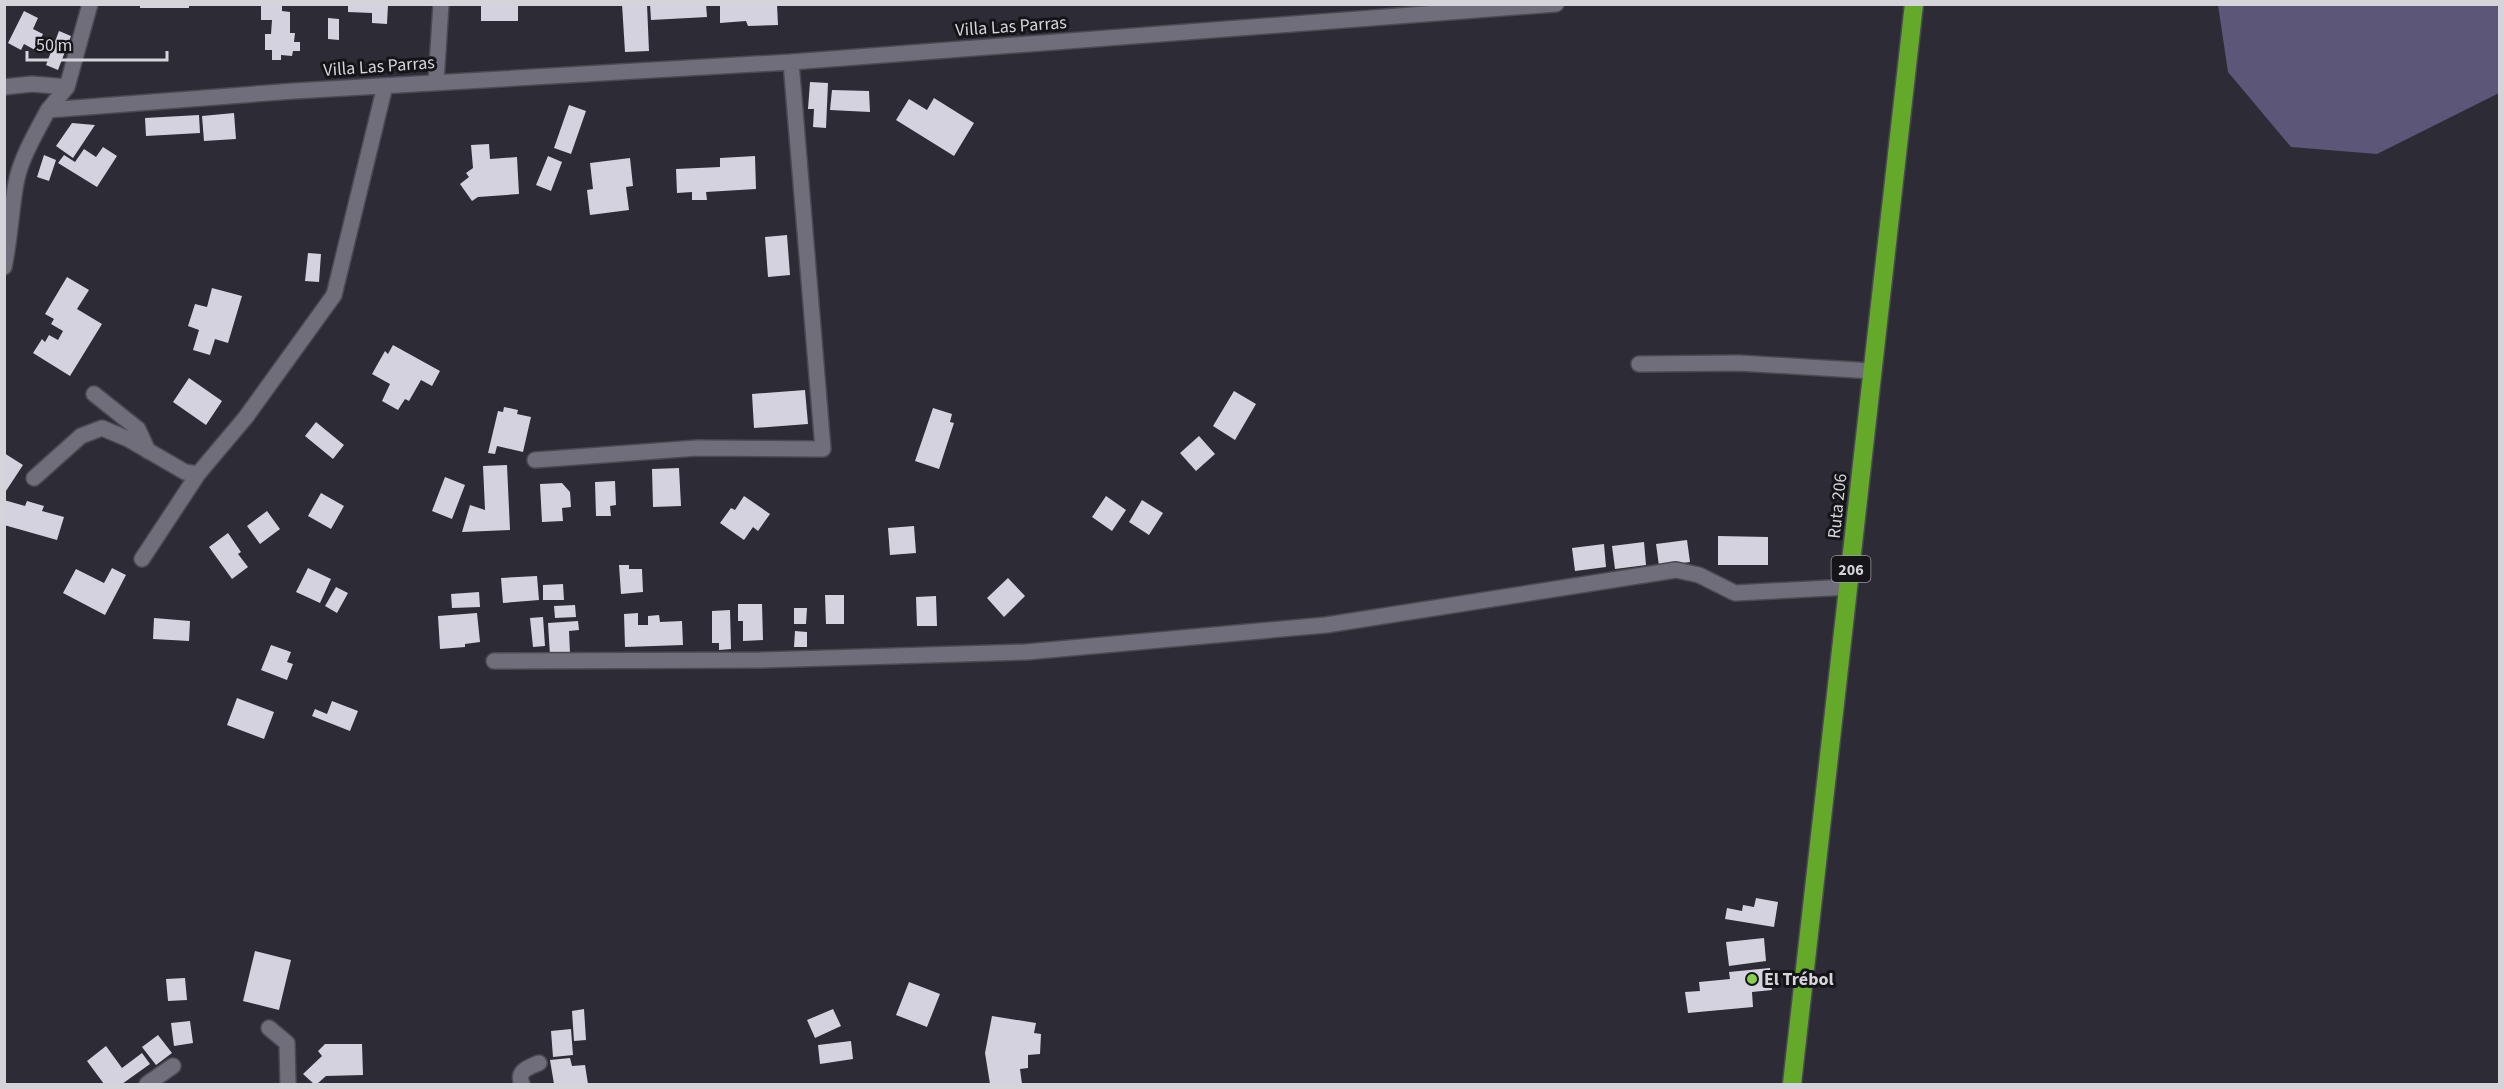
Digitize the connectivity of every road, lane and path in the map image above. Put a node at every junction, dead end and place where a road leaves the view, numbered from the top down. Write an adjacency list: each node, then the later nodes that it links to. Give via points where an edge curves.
1 (90, 4): 9 (street)
2 (441, 4): 6 (street)
3 (1556, 4): 5 (street, Villa Las Parras)
4 (1914, 4): 13 (highway, Ruta 206 / 206)
5 (791, 62): 6 (street, Villa Las Parras); 16 (street, via 823,449 697,448)
6 (436, 82): 7 (street, Villa Las Parras)
7 (385, 86): 10 (street, Villa Las Parras); 17 (street, via 334,295 246,417)
8 (4, 87): 9 (street)
9 (67, 87): 10 (street)
10 (48, 110): 11 (street, via 16,182)
11 (4, 267)
12 (1639, 364): 13 (street, via 1739,363)
13 (1874, 370): 20 (highway, Ruta 206 / 206)
14 (94, 394): 15 (street, via 138,429)
15 (148, 451): 17 (street, via 185,472); 18 (street, via 102,428 81,436)
16 (535, 460)
17 (198, 474): 19 (street)
18 (34, 478)
19 (142, 559)
20 (1849, 587): 21 (street, via 1735,593 1699,575 1676,570 1326,625 1026,652 760,660); 28 (highway, Ruta 206 / 206)
21 (494, 661)
22 (268, 1028): 26 (street, via 287,1043)
23 (539, 1063): 27 (street, via 526,1067)
24 (173, 1066): 25 (street)
25 (147, 1084)
26 (288, 1084)
27 (522, 1084)
28 (1792, 1084)

